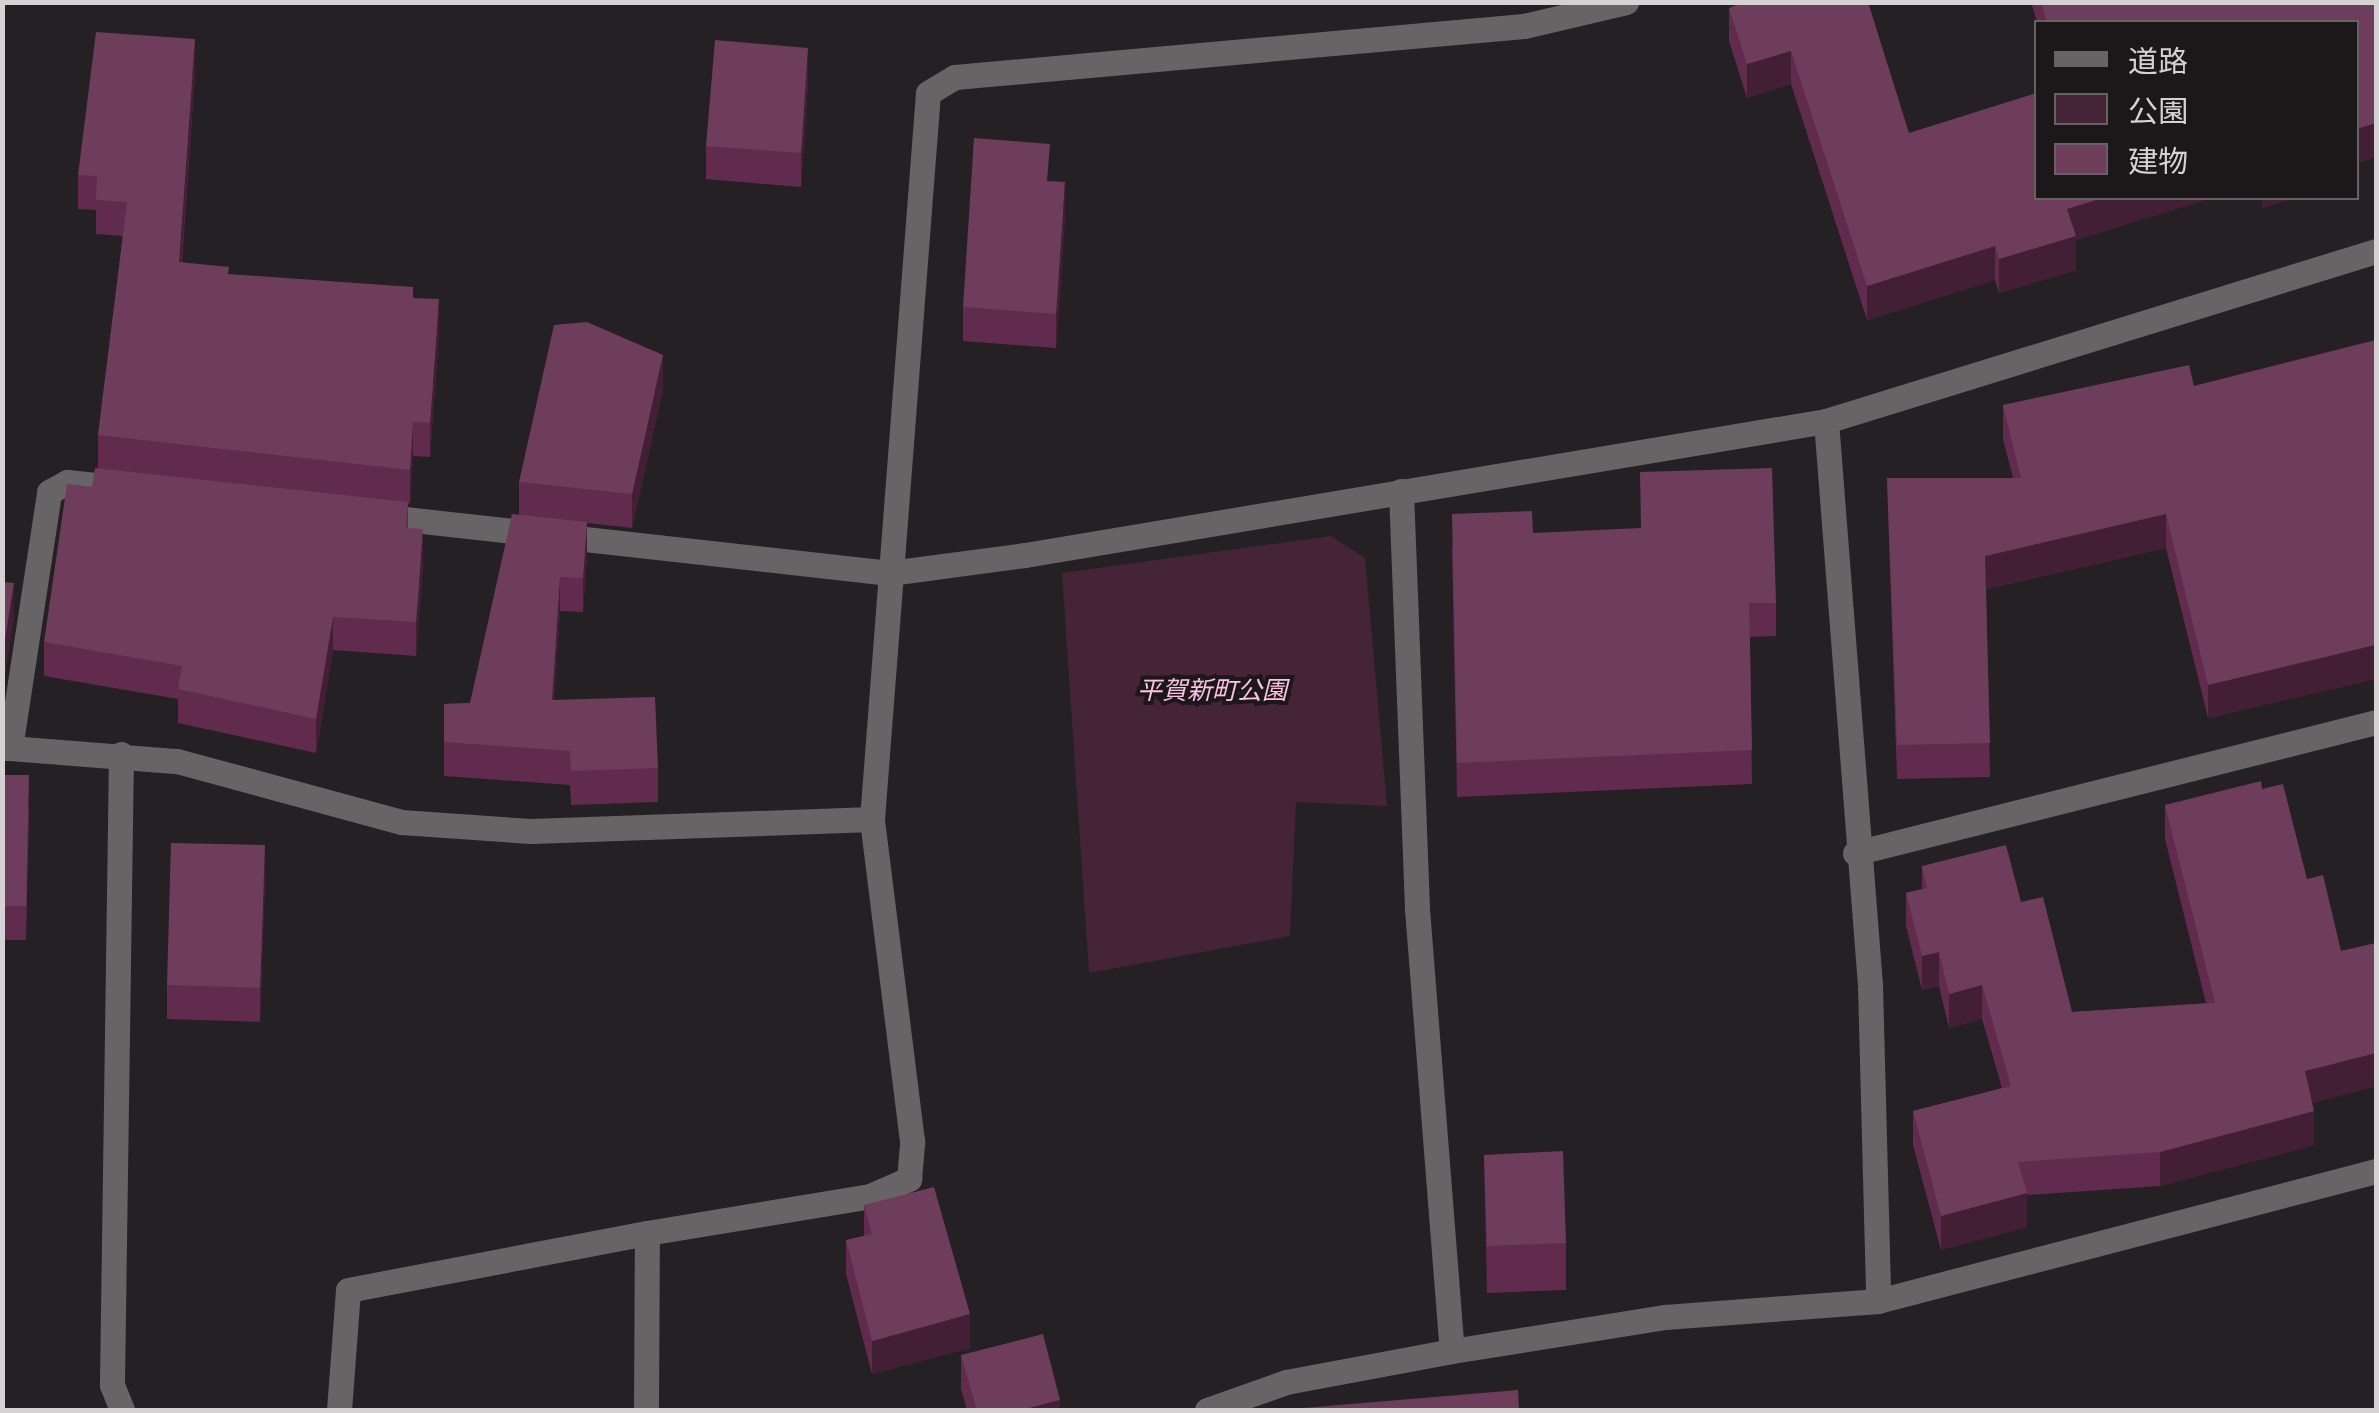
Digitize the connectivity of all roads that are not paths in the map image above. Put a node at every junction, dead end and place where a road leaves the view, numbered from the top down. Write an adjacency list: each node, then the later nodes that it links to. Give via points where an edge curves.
1 (1626, 2): 7 (street, via 1504,28 955,77 928,93)
2 (2376, 251): 3 (street)
3 (1826, 421): 5 (street); 12 (street)
4 (145, 490): 9 (street, via 67,482 49,492)
5 (1401, 492): 7 (street); 16 (street, via 1418,909)
6 (341, 512): 7 (street)
7 (890, 572): 11 (street)
8 (2376, 722): 12 (street)
9 (6, 748): 10 (street)
10 (121, 754): 11 (street, via 401,822 531,831); 17 (street, via 112,1385)
11 (872, 819): 14 (street, via 912,1141 909,1178 870,1196)
12 (1855, 853): 15 (street, via 1870,985)
13 (2376, 1171): 15 (street)
14 (647, 1233): 18 (street, via 348,1290); 19 (street)
15 (1878, 1301): 16 (street, via 1665,1317)
16 (1452, 1351): 20 (street, via 1286,1382)
17 (122, 1410)
18 (339, 1410)
19 (646, 1410)
20 (1207, 1410)

